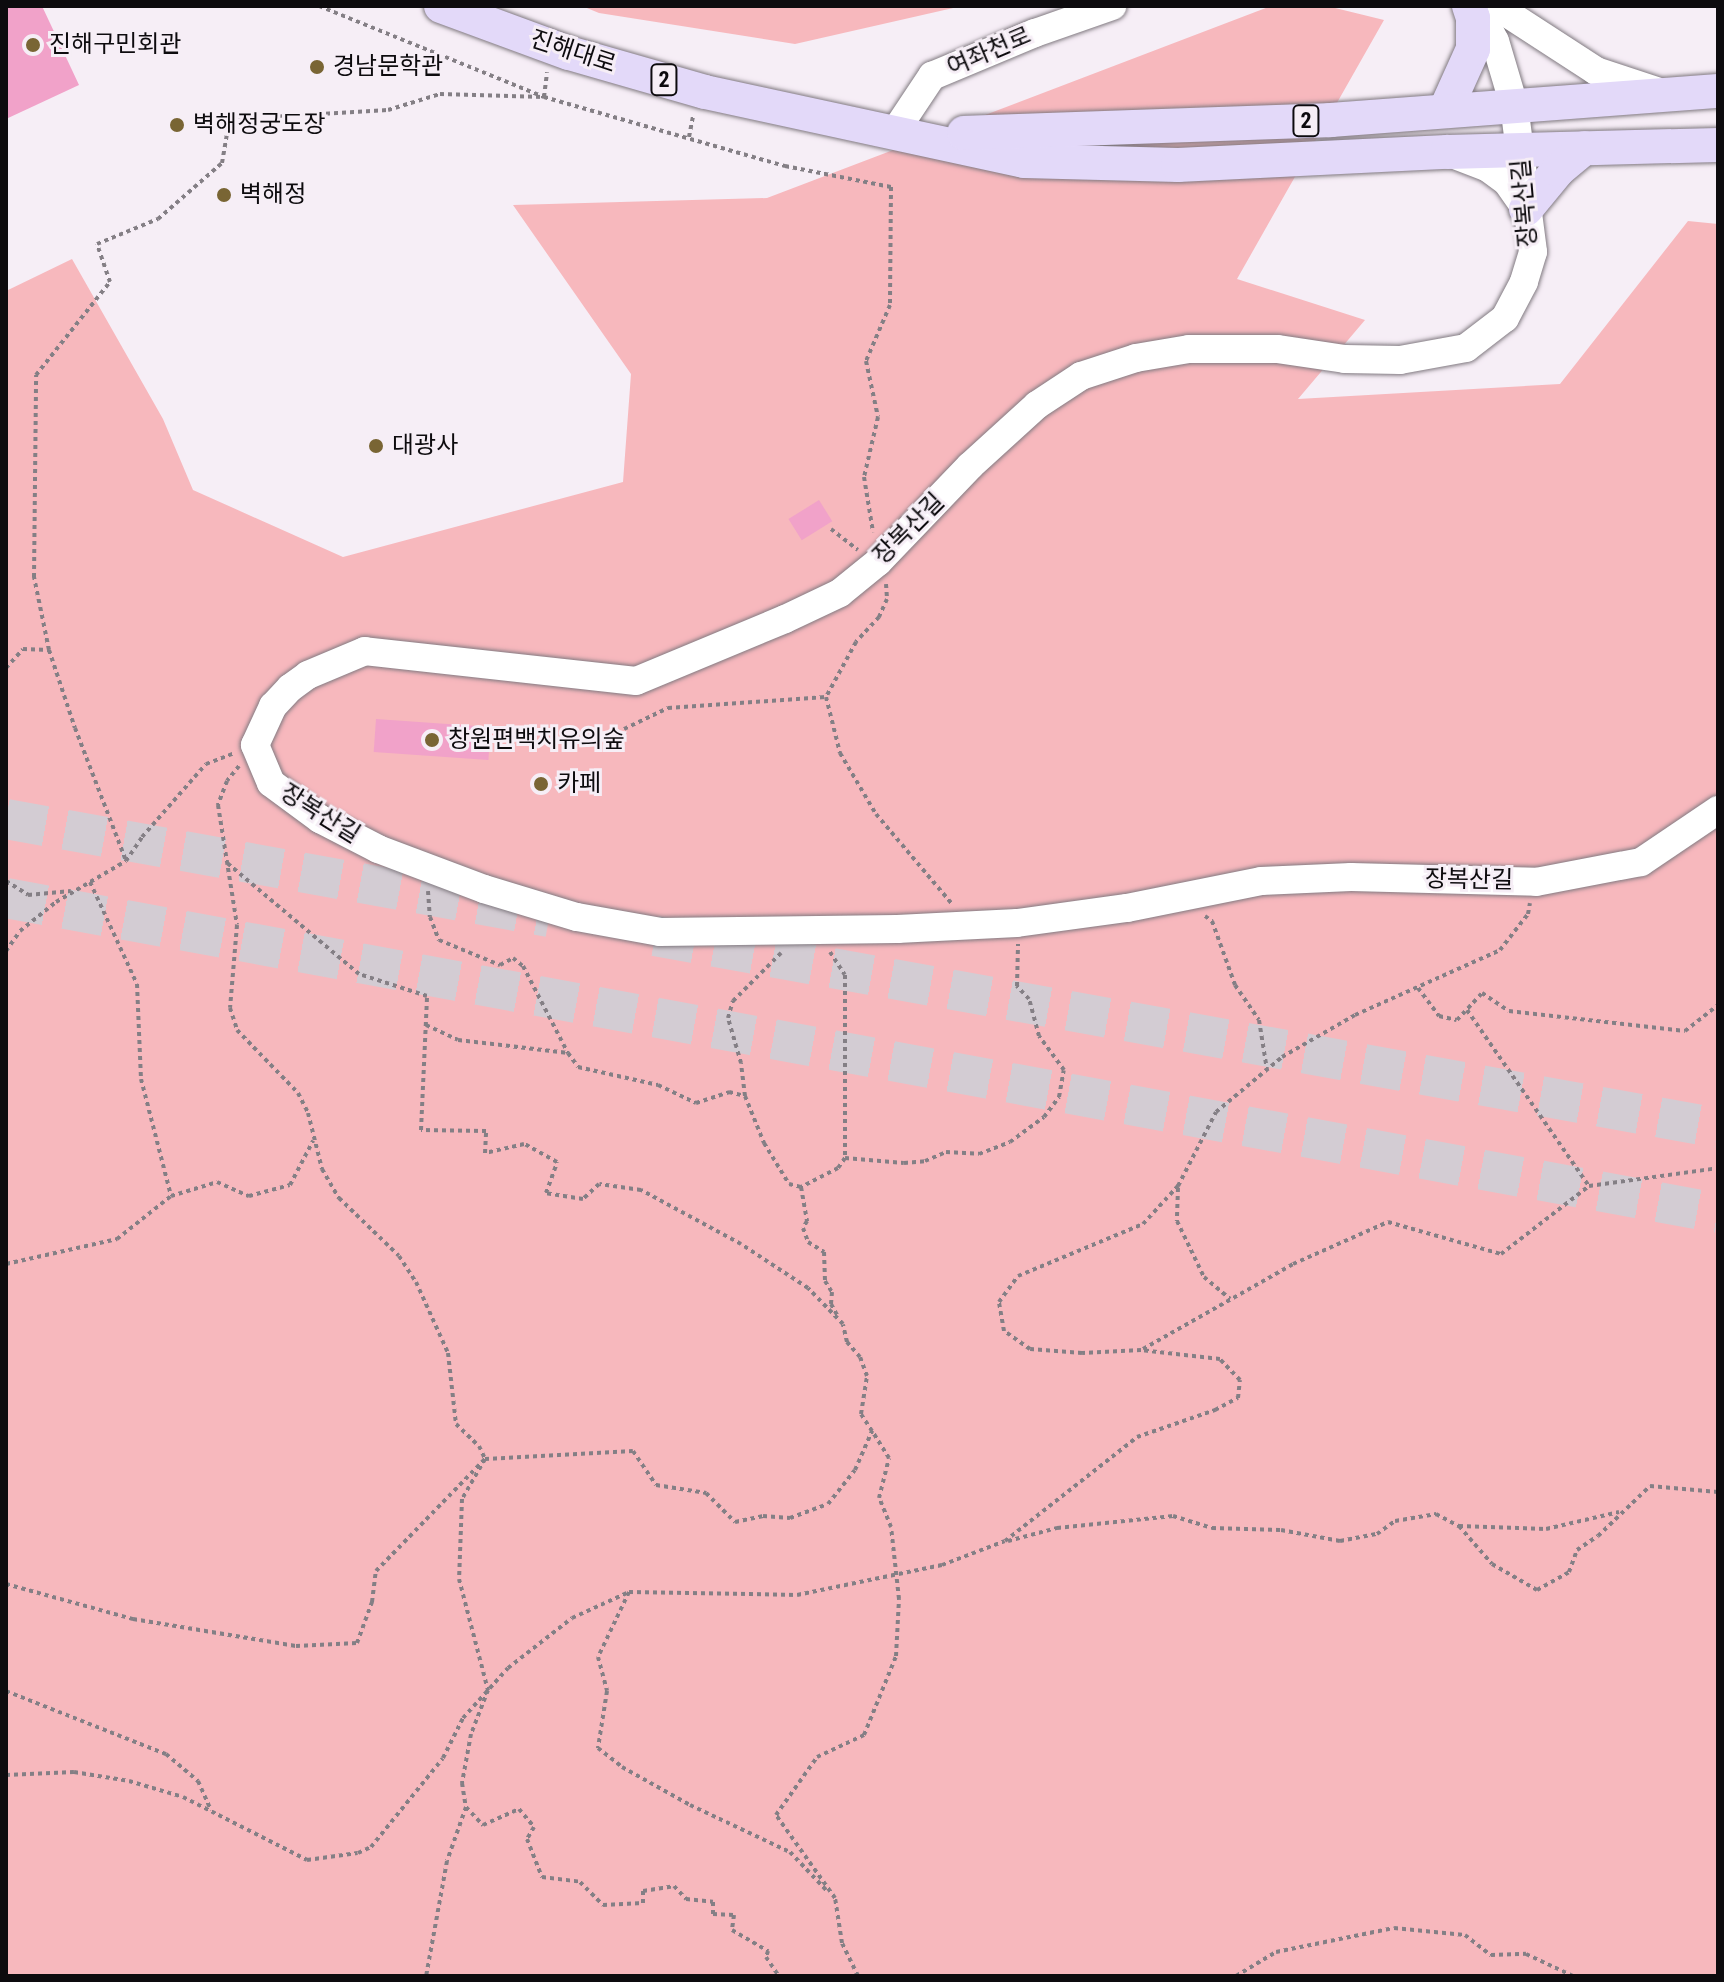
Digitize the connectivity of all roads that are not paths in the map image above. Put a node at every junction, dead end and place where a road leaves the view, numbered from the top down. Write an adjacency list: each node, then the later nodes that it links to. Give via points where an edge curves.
1 (441, 6): 10 (main road, 진해대로 / 2, via 550,46 705,92)
2 (1112, 6): 10 (street, 여좌천로, via 932,76)
3 (1469, 6): 9 (main road, via 1473,49)
4 (1477, 6): 8 (street, 장복산길, via 1495,41)
5 (1496, 6): 7 (street, via 1596,71)
6 (1718, 91): 7 (main road, 2)
7 (1668, 95): 8 (main road, 2)
8 (1514, 105): 9 (main road, 2); 13 (street, 장복산길)
9 (1445, 111): 10 (main road, 2, via 1177,127)
10 (894, 133): 14 (main road, 2, via 1024,161 1178,165)
11 (1718, 145): 12 (main road, 2)
12 (1584, 148): 13 (main road, 2); 15 (main road)
13 (1520, 150): 14 (main road, 2); 15 (street, 장복산길)
14 (1447, 152): 15 (street, via 1488,168 1507,182)
15 (1526, 209): 16 (street, 장복산길, via 1533,252 1524,282 1505,318 1466,348 1400,360 1277,349 1189,349 1136,358 1081,376 1037,405 840,593 636,681 365,651 290,688 273,706 255,745 271,783 320,819 425,869 577,917 646,929 1012,923 1261,881 1351,877 1536,882 1641,862)
16 (1718, 810)

